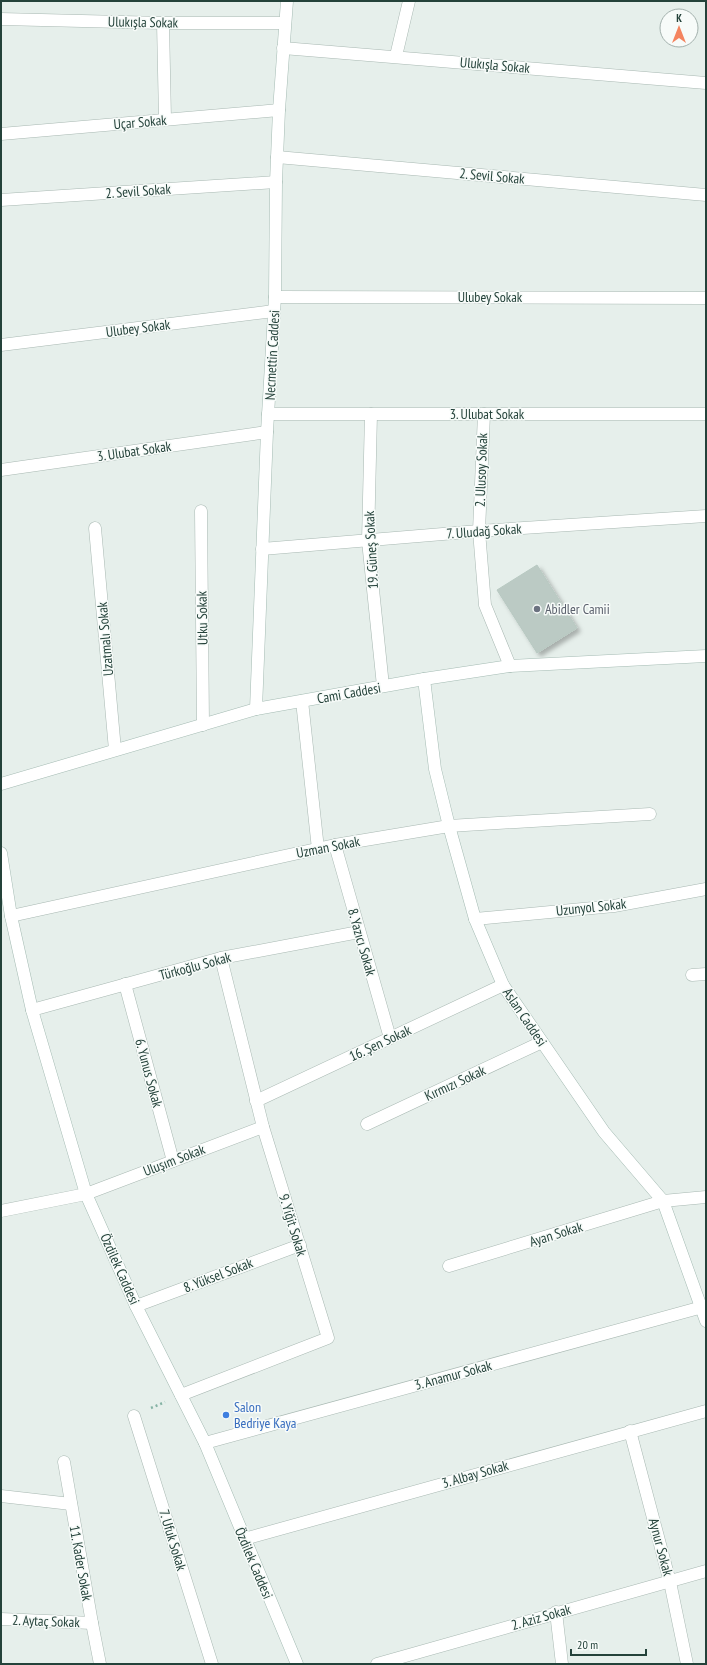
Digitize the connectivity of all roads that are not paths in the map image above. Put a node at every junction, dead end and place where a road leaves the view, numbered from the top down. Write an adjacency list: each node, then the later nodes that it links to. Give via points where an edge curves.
1 (287, 1): 5 (street, Necmettin Caddesi)
2 (409, 1): 7 (street)
3 (1, 19): 4 (street, Ulukışla Sokak)
4 (162, 23): 5 (street, Ulukışla Sokak); 10 (street)
5 (285, 23): 6 (street, Necmettin Caddesi)
6 (283, 48): 7 (street, Ulukışla Sokak); 9 (street, Necmettin Caddesi)
7 (396, 56): 8 (street, Ulukışla Sokak)
8 (706, 83)
9 (279, 110): 10 (street, Uçar Sokak); 12 (street, Necmettin Caddesi)
10 (165, 119): 11 (street, Uçar Sokak)
11 (1, 134)
12 (277, 157): 13 (street, Necmettin Caddesi); 14 (street, 2. Sevil Sokak)
13 (276, 182): 15 (street, 2. Sevil Sokak); 16 (street, Necmettin Caddesi)
14 (706, 195)
15 (1, 200)
16 (275, 297): 17 (street, Ulubey Sokak); 18 (street, Necmettin Caddesi)
17 (706, 298)
18 (274, 311): 19 (street, Ulubey Sokak); 20 (street, Necmettin Caddesi)
19 (1, 345)
20 (268, 414): 21 (street, 3. Ulubat Sokak); 24 (street, Necmettin Caddesi)
21 (371, 414): 22 (street, 3. Ulubat Sokak); 30 (street, 19. Güneş Sokak)
22 (484, 414): 23 (street, 3. Ulubat Sokak); 29 (street, 2. Ulusoy Sokak)
23 (706, 414)
24 (266, 432): 25 (street, 3. Ulubat Sokak); 31 (street, Necmettin Caddesi)
25 (1, 470)
26 (201, 511): 38 (street, Utku Sokak)
27 (706, 516): 29 (street, 7. Uludağ Sokak)
28 (95, 528): 39 (street, Uzatmalı Sokak)
29 (479, 531): 30 (street, 7. Uludağ Sokak); 33 (street, 2. Ulusoy Sokak, via 485,605)
30 (368, 541): 31 (street, 7. Uludağ Sokak); 35 (street, 19. Güneş Sokak)
31 (262, 549): 37 (street, Necmettin Caddesi)
32 (706, 656): 33 (street, Cami Caddesi)
33 (510, 666): 34 (street, Cami Caddesi)
34 (424, 679): 35 (street, Cami Caddesi); 42 (street, Aslan Caddesi, via 434,769)
35 (383, 686): 36 (street, Cami Caddesi)
36 (302, 701): 37 (street, Cami Caddesi); 44 (street)
37 (256, 709): 38 (street, Cami Caddesi)
38 (203, 725): 39 (street, Cami Caddesi)
39 (115, 750): 40 (street, Cami Caddesi)
40 (1, 784)
41 (650, 814): 42 (street, Uzman Sokak)
42 (448, 826): 43 (street, Uzman Sokak); 48 (street, Aslan Caddesi)
43 (335, 845): 44 (street, Uzman Sokak); 49 (street, 8. Yazıcı Sokak)
44 (318, 849): 47 (street, Uzman Sokak)
45 (1, 853): 47 (street, Özdilek Caddesi)
46 (706, 888): 48 (street, Uzunyol Sokak, via 614,906)
47 (11, 916): 55 (street, Özdilek Caddesi)
48 (475, 918): 54 (street, Aslan Caddesi)
49 (359, 932): 50 (street, Türkoğlu Sokak); 56 (street, 8. Yazıcı Sokak)
50 (221, 958): 53 (street, Türkoğlu Sokak); 58 (street, 9. Yiğit Sokak)
51 (706, 974): 52 (street)
52 (692, 975)
53 (125, 984): 55 (street, Türkoğlu Sokak); 61 (street, 6. Yunus Sokak)
54 (503, 985): 56 (street, 16. Şen Sokak); 57 (street, Aslan Caddesi)
55 (32, 1010): 62 (street, Özdilek Caddesi)
56 (390, 1038): 58 (street, 16. Şen Sokak)
57 (542, 1042): 59 (street, Kırmızı Sokak); 64 (street, Aslan Caddesi, via 604,1132)
58 (256, 1101): 60 (street, 9. Yiğit Sokak)
59 (367, 1124)
60 (263, 1127): 61 (street, Uluşım Sokak); 66 (street, 9. Yiğit Sokak)
61 (173, 1161): 62 (street, Uluşım Sokak)
62 (86, 1194): 65 (street, Uluşım Sokak); 68 (street, Özdilek Caddesi)
63 (706, 1197): 64 (street, Ayan Sokak)
64 (663, 1202): 67 (street, Ayan Sokak); 69 (street, Aslan Caddesi)
65 (1, 1212)
66 (300, 1245): 68 (street, 8. Yüksel Sokak); 71 (street, 9. Yiğit Sokak, via 328,1338)
67 (448, 1266)
68 (136, 1306): 71 (street, Özdilek Caddesi)
69 (704, 1306): 70 (street, Aslan Caddesi); 75 (street, 3. Anamur Sokak)
70 (706, 1321)
71 (181, 1395): 75 (street, Özdilek Caddesi)
72 (706, 1411): 74 (street, 3. Albay Sokak)
73 (134, 1416): 86 (street, 7. Ufuk Sokak)
74 (630, 1431): 79 (street, 3. Albay Sokak); 81 (street, Aynur Sokak)
75 (206, 1443): 79 (street, Özdilek Caddesi)
76 (64, 1462): 78 (street, 11. Kader Sokak)
77 (1, 1496): 78 (street)
78 (71, 1504): 84 (street, 11. Kader Sokak)
79 (244, 1539): 87 (street, Özdilek Caddesi)
80 (706, 1571): 81 (street, 2. Aziz Sokak)
81 (670, 1582): 82 (street, 2. Aziz Sokak); 90 (street, Aynur Sokak)
82 (556, 1612): 88 (street, 2. Aziz Sokak); 89 (street)
83 (1, 1619): 84 (street, 2. Aytaç Sokak)
84 (92, 1623): 85 (street, 11. Kader Sokak)
85 (100, 1664)
86 (212, 1664)
87 (297, 1664)
88 (377, 1664)
89 (562, 1664)
90 (687, 1664)

